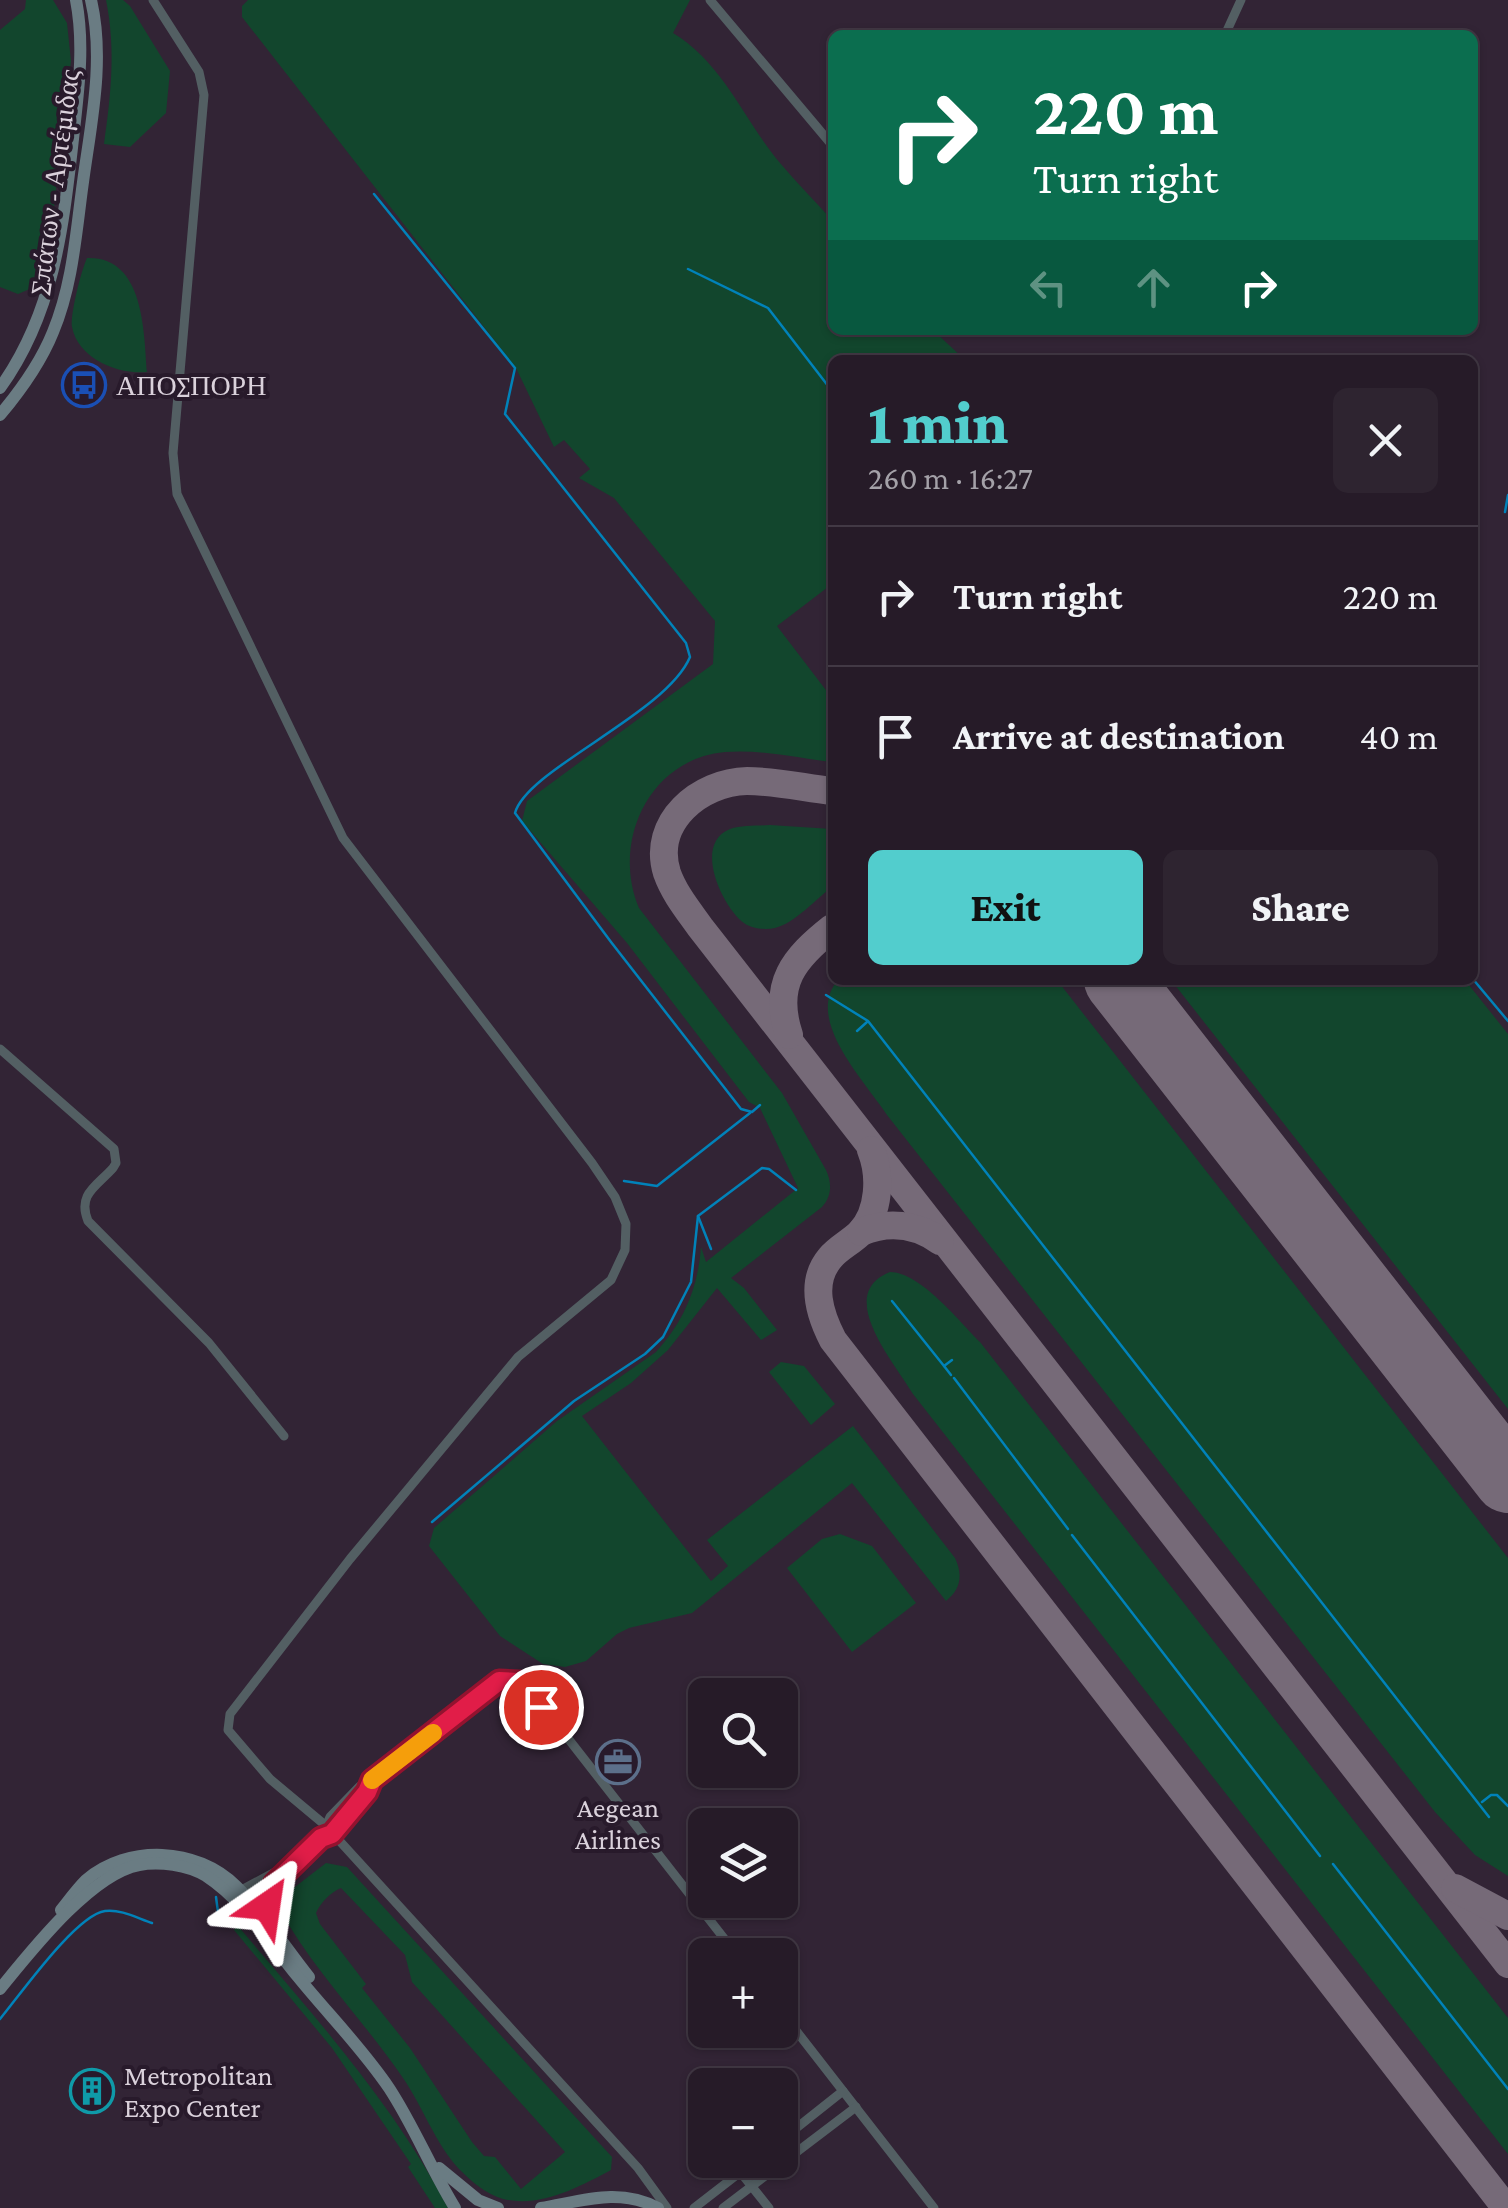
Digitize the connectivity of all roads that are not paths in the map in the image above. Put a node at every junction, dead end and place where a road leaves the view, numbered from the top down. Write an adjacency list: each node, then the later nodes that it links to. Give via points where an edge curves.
1 (76, 0): 8 (street, Σπάτων - Αρτέμιδας, via 80,75 62,236 39,318)
2 (91, 0): 9 (street, Σπάτων - Αρτέμιδας, via 96,85 71,270 53,333)
3 (152, 0): 12 (street, via 200,72 204,94 172,453 176,494 342,838 592,1163 626,1224 625,1250 611,1280 518,1357 230,1714 228,1730 270,1779)
4 (710, 0): 7 (street)
5 (1242, 0): 6 (street)
6 (1227, 30)
7 (828, 140)
8 (0, 388)
9 (0, 415)
10 (0, 1048): 11 (street, via 114,1149 114,1168 86,1195 88,1221 210,1343)
11 (284, 1436)
12 (329, 1830): 13 (street); 17 (street, via 360,1786 499,1681 519,1682); 34 (street, via 638,2168)
13 (299, 1858): 14 (street); 15 (street)
14 (274, 1884): 15 (street); 16 (street, via 267,1906)
15 (239, 1897): 16 (street); 18 (street, via 213,1868 185,1858 123,1860 86,1881); 19 (street)
16 (274, 1932): 19 (street)
17 (724, 1938)
18 (0, 1989)
19 (346, 2031): 24 (street)
20 (798, 2033): 21 (street)
21 (843, 2092): 22 (street); 23 (street)
22 (856, 2108): 27 (street); 38 (street)
23 (798, 2127)
24 (425, 2152): 29 (street); 30 (street, via 452,2182)
25 (733, 2178): 35 (street)
26 (745, 2178): 27 (street)
27 (752, 2187): 36 (street); 37 (street)
28 (582, 2201): 31 (street); 32 (street); 33 (street, via 621,2196)
29 (455, 2208)
30 (498, 2208)
31 (541, 2208)
32 (568, 2208)
33 (658, 2208)
34 (667, 2208)
35 (694, 2208)
36 (723, 2208)
37 (769, 2208)
38 (934, 2208)

